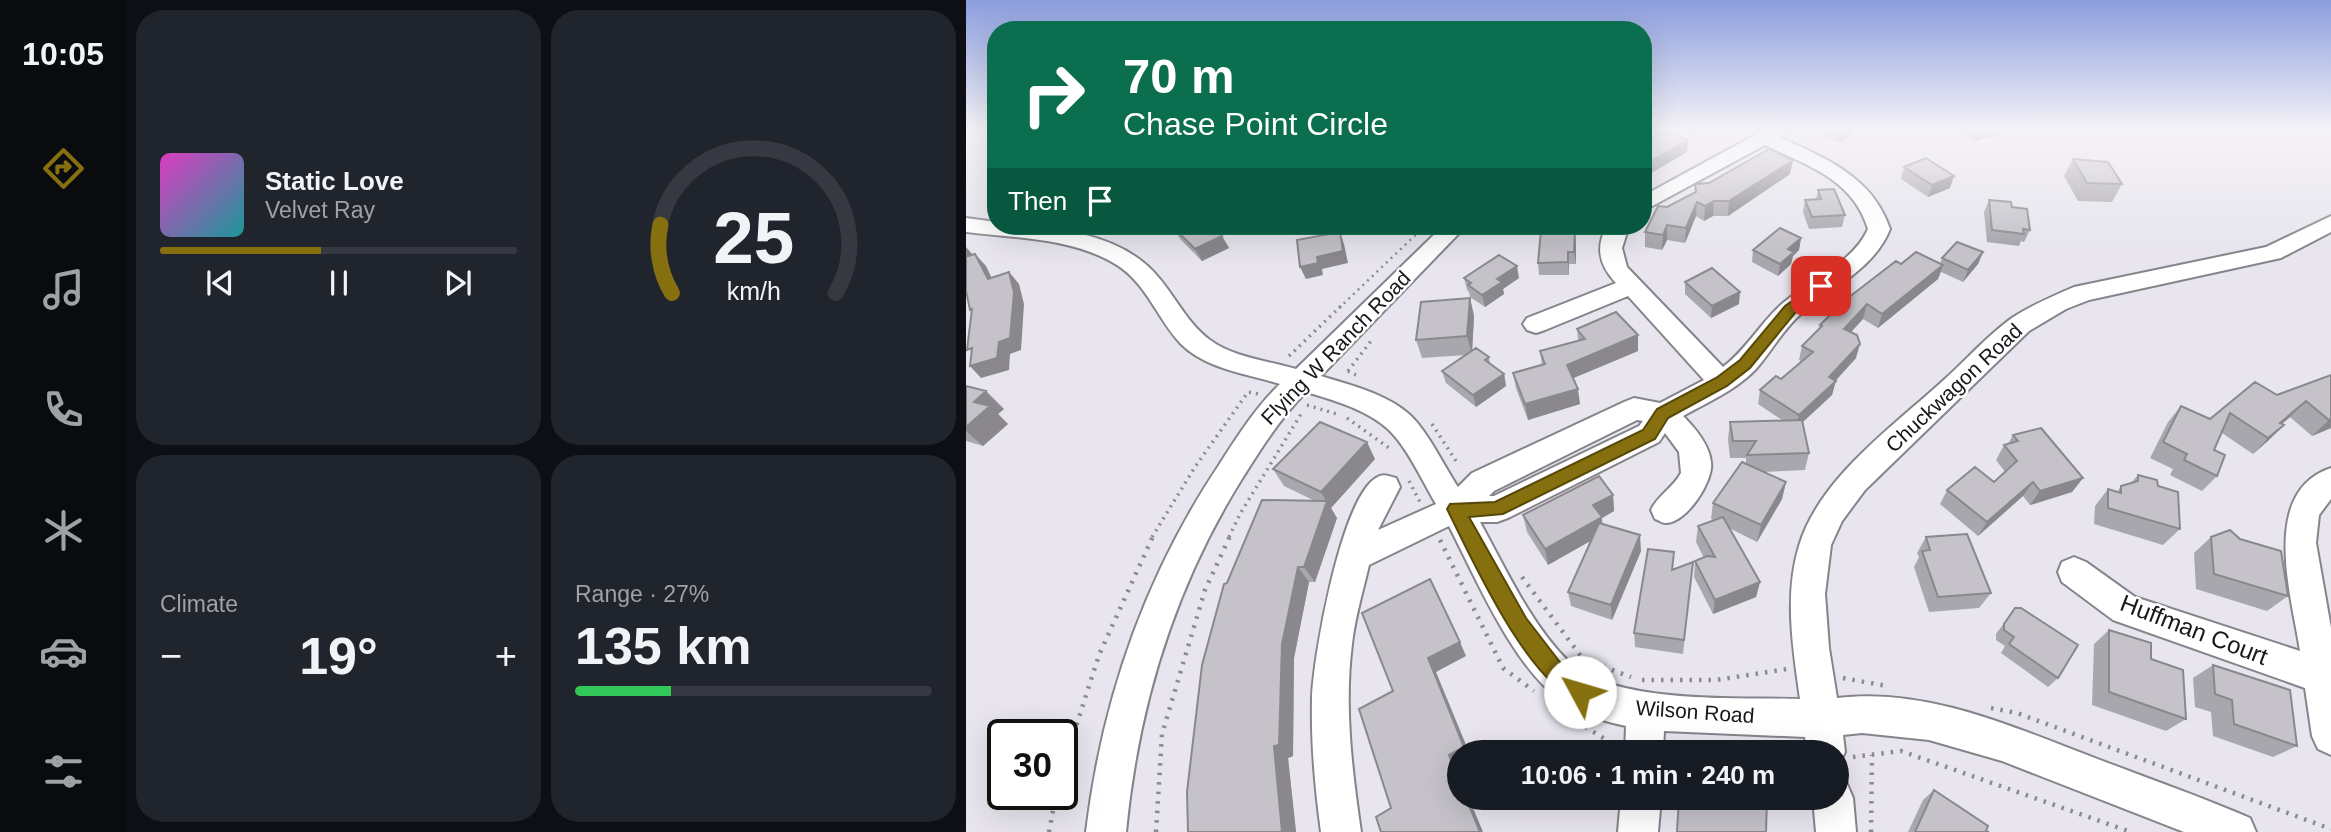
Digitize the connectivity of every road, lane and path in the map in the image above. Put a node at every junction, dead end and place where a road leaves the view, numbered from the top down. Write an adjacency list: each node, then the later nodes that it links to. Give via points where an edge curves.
1 (1710, 168): 3 (street)
2 (1827, 168): 13 (street, via 1869,201 1890,231 1790,310 1754,355)
3 (1652, 200)
4 (2331, 223): 28 (street, Chuckwagon Road, via 2273,253 2083,293 2038,313 1854,481 1824,523 1810,573 1807,609)
5 (966, 225): 6 (street, Wilson Road)
6 (987, 228)
7 (1032, 235): 14 (street, Wilson Road, via 1112,251 1142,273 1191,341)
8 (1418, 235): 14 (path)
9 (1446, 235): 14 (street, Flying W Ranch Road)
10 (1613, 235): 11 (street, via 1611,260)
11 (1630, 286): 12 (street); 13 (street)
12 (1536, 324)
13 (1722, 382): 16 (street)
14 (1292, 386): 15 (path); 19 (street, Wilson Road, via 1343,393 1402,425); 36 (street, Flying W Ranch Road, via 1214,495 1161,606 1140,661 1119,743); 37 (path, via 1205,590 1162,734)
15 (1248, 393)
16 (1662, 414): 19 (street, via 1649,434 1497,509); 20 (street, via 1695,451 1696,469 1694,485)
17 (2331, 480): 23 (street, via 2308,503 2301,520 2300,543)
18 (1385, 487): 21 (street, via 1374,501)
19 (1456, 509): 21 (street); 24 (street, Wilson Road, via 1519,625 1556,674 1580,692)
20 (1666, 510)
21 (1354, 556): 38 (street, via 1333,653 1330,714 1332,774)
22 (2074, 572): 23 (street, Huffman Court, via 2125,609)
23 (2321, 676): 25 (street)
24 (1646, 712): 26 (street); 27 (street, Wilson Road)
25 (2331, 736)
26 (1645, 740)
27 (1814, 740)
28 (1831, 740)
29 (1835, 740): 43 (street, Wilson Road, via 1862,714 1892,715 1964,730)
30 (1849, 748): 31 (path)
31 (1872, 755): 41 (path); 42 (path, via 1901,751)
32 (1053, 810): 35 (path)
33 (1640, 810): 39 (street)
34 (1834, 810): 40 (street)
35 (1049, 832)
36 (1106, 832)
37 (1156, 832)
38 (1341, 832)
39 (1638, 832)
40 (1836, 832)
41 (1871, 832)
42 (2131, 832)
43 (2236, 832)

